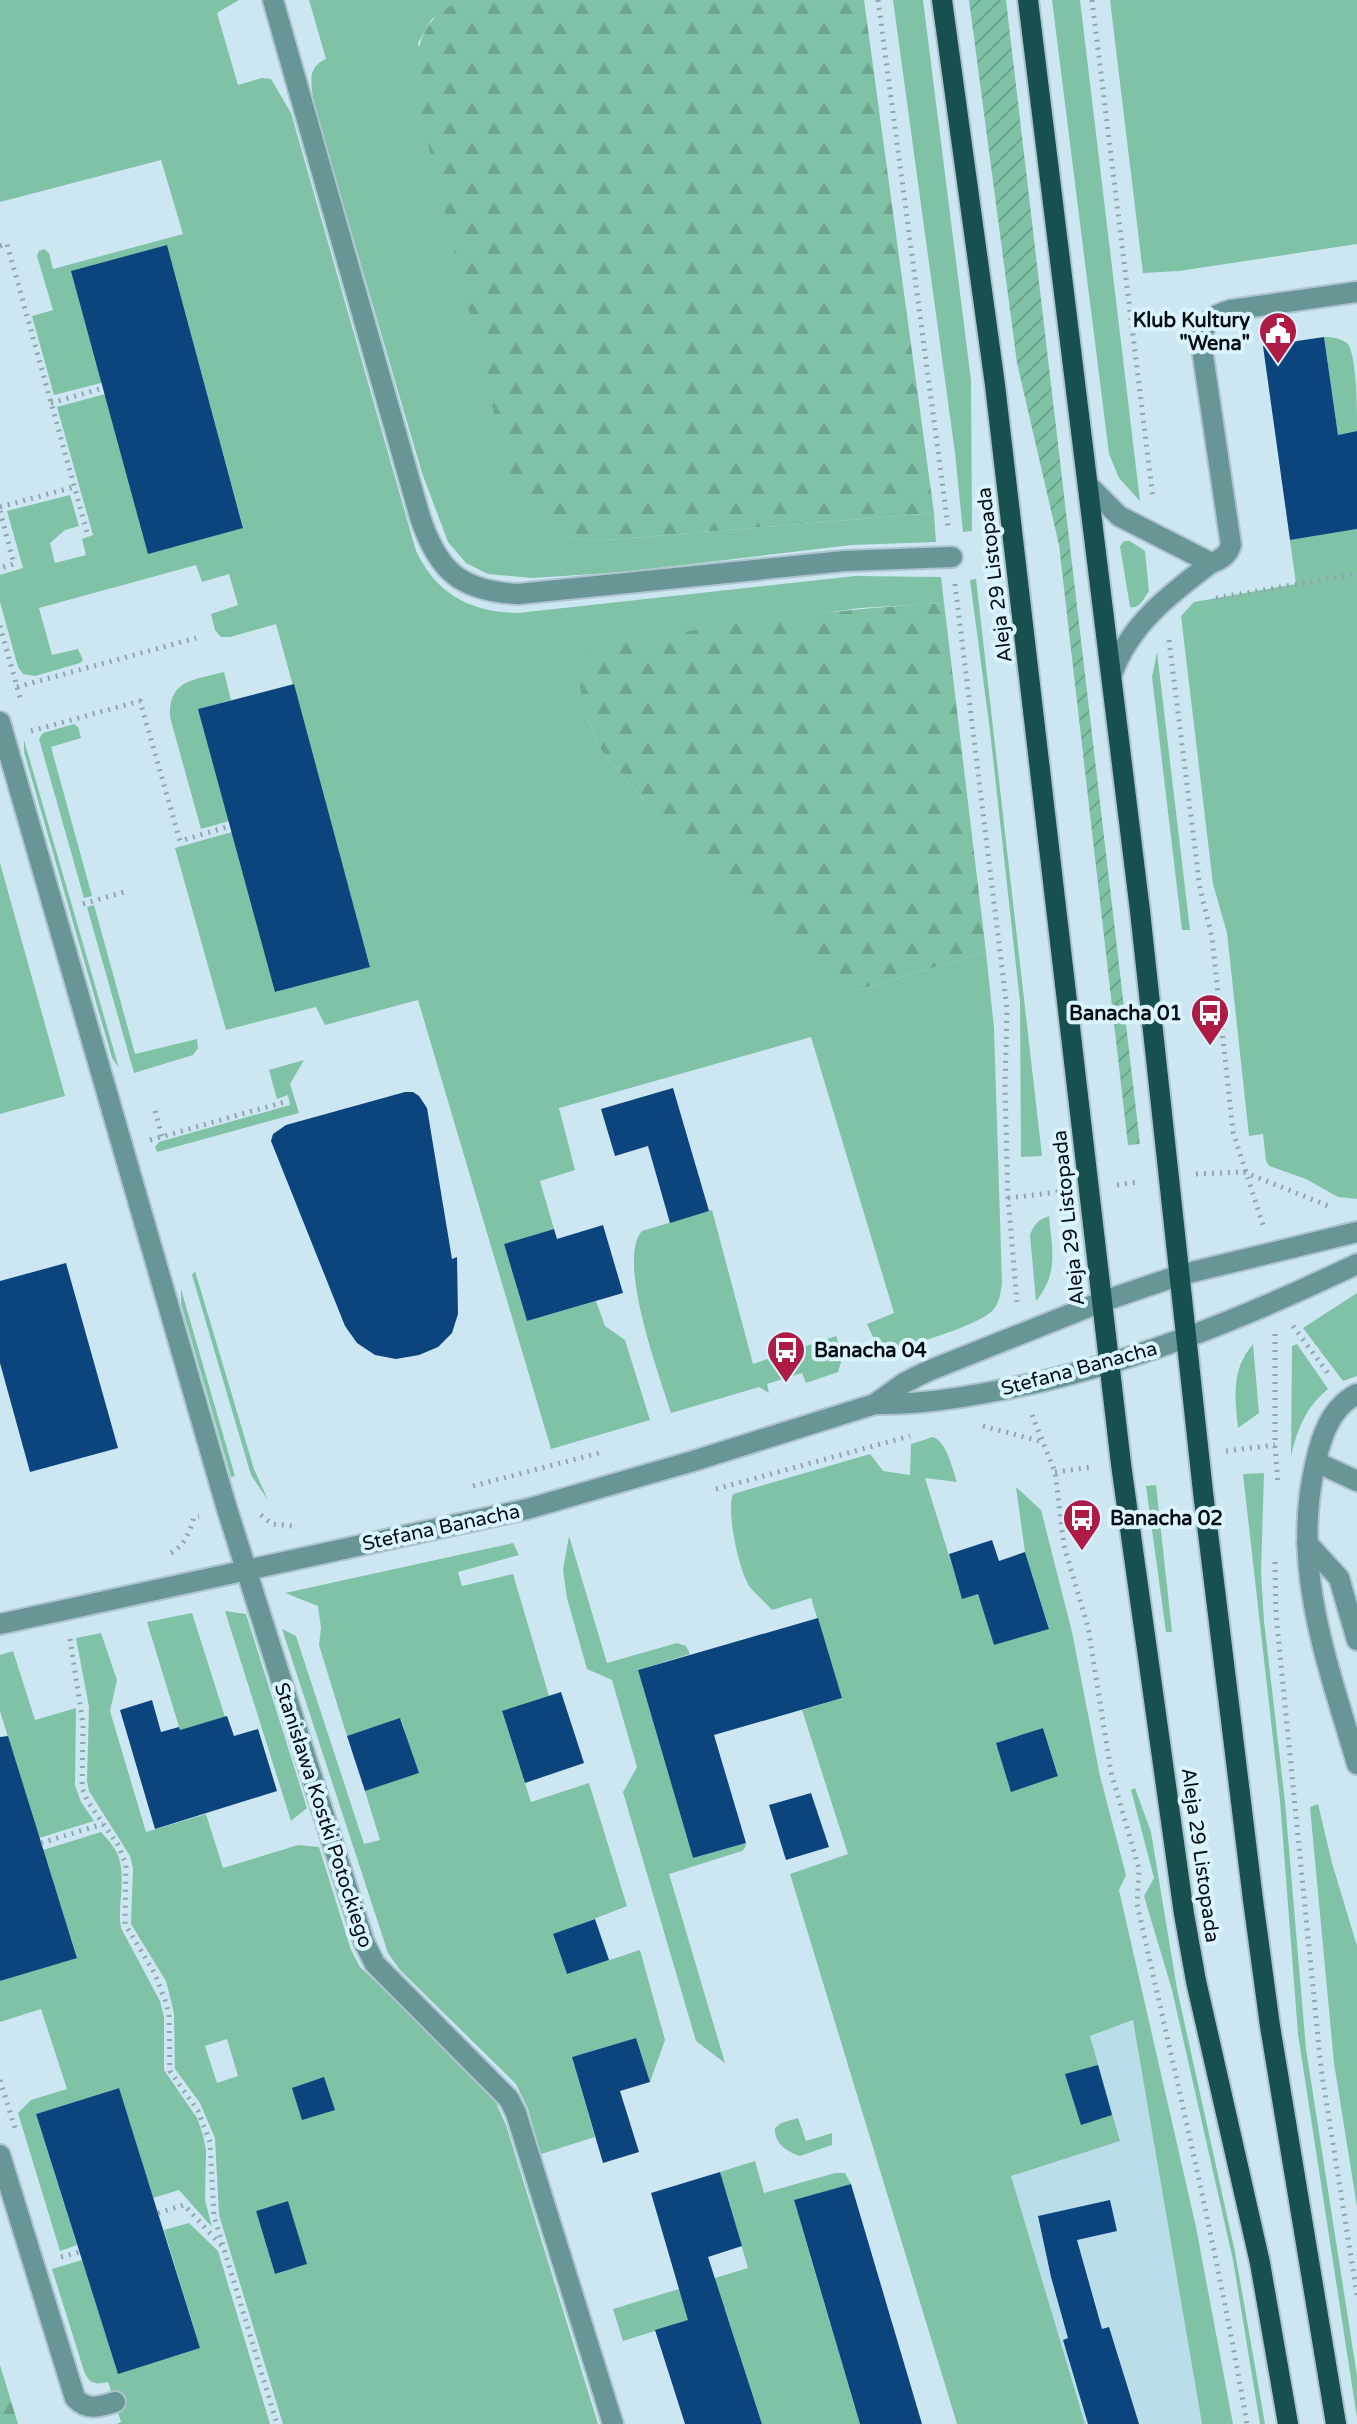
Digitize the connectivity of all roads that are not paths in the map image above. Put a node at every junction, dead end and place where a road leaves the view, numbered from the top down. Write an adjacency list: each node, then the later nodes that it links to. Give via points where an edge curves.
1 (273, 0): 6 (street, via 420,517 435,553 453,576 484,590 518,594 844,561)
2 (942, 0): 13 (main road, Aleja 29 Listopada, via 1002,445)
3 (1028, 0): 5 (main road)
4 (1357, 292): 7 (street, via 1231,310 1208,320 1202,330 1232,540 1229,551)
5 (1089, 486): 7 (street, via 1119,516); 8 (main road)
6 (952, 557)
7 (1211, 563): 8 (street, via 1164,598 1139,625)
8 (1112, 674): 12 (main road)
9 (0, 722): 21 (street, Stanisława Kostki Potockiego)
10 (1357, 1232): 12 (street, Stefana Banacha)
11 (1357, 1264): 14 (street, Stefana Banacha)
12 (1180, 1275): 13 (street, Stefana Banacha); 14 (main road)
13 (1101, 1302): 15 (main road, Aleja 29 Listopada); 17 (street, Stefana Banacha, via 928,1371)
14 (1186, 1338): 15 (street, Stefana Banacha); 29 (main road, via 1268,2010)
15 (1108, 1364): 17 (street, Stefana Banacha, via 939,1401); 28 (main road, Aleja 29 Listopada, via 1196,1981 1260,2263)
16 (1352, 1396): 18 (street, via 1330,1420)
17 (875, 1404): 21 (street, Stefana Banacha, via 527,1509)
18 (1316, 1462): 19 (street); 20 (street)
19 (1357, 1481)
20 (1307, 1543): 23 (street, via 1339,1578); 24 (street, via 1314,1615)
21 (246, 1570): 22 (street, Stefana Banacha); 27 (street, Stanisława Kostki Potockiego, via 368,1954 509,2099)
22 (0, 1624)
23 (1357, 1640)
24 (1357, 1764)
25 (0, 2155): 26 (street, via 75,2398 85,2407)
26 (115, 2402)
27 (613, 2424)
28 (1288, 2424)
29 (1336, 2424)

